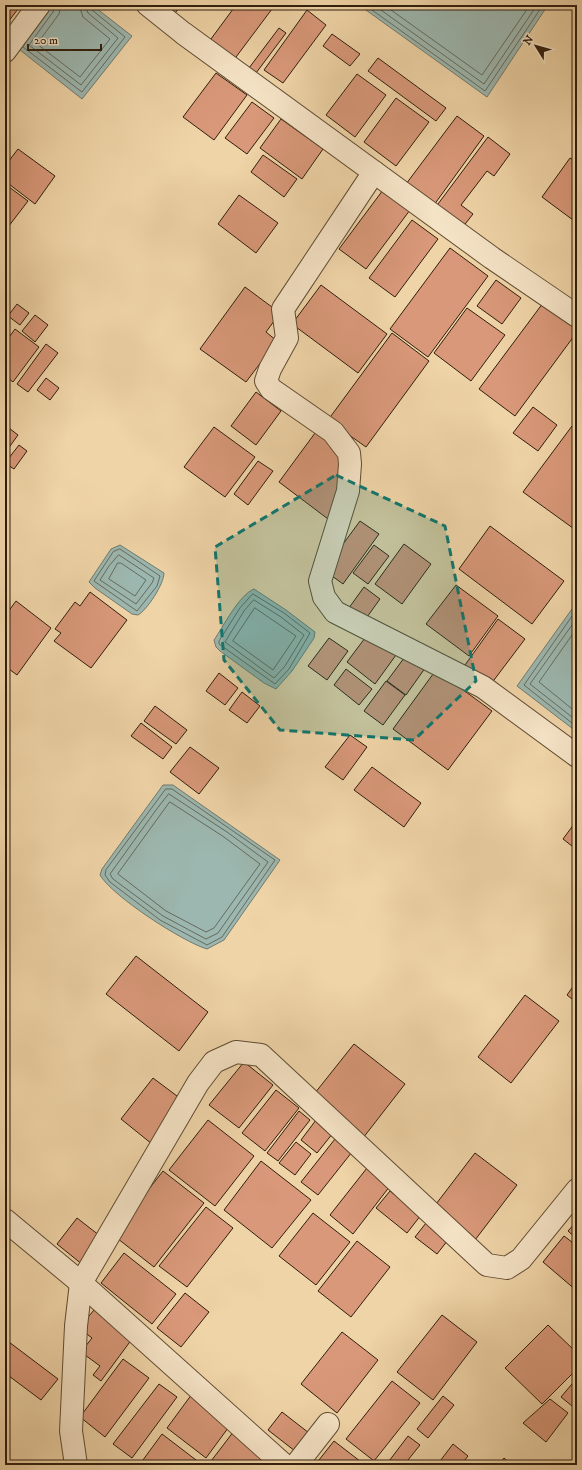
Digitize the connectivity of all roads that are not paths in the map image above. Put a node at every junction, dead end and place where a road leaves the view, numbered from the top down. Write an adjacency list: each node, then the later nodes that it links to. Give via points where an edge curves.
1 (39, 5): 3 (street)
2 (148, 5): 4 (street)
3 (5, 51)
4 (374, 172): 5 (street); 6 (street, via 283,309 287,338 266,381 271,389 333,432 349,453 348,491 320,581 324,597 335,612 483,687)
5 (577, 316)
6 (577, 756)
7 (577, 1190): 9 (street, via 521,1259 507,1268 487,1265 261,1055 236,1052 214,1062 198,1083)
8 (5, 1220): 9 (street)
9 (81, 1283): 11 (street, via 76,1326 71,1431); 12 (street)
10 (328, 1424): 13 (street)
11 (76, 1465)
12 (284, 1465)
13 (296, 1465)

